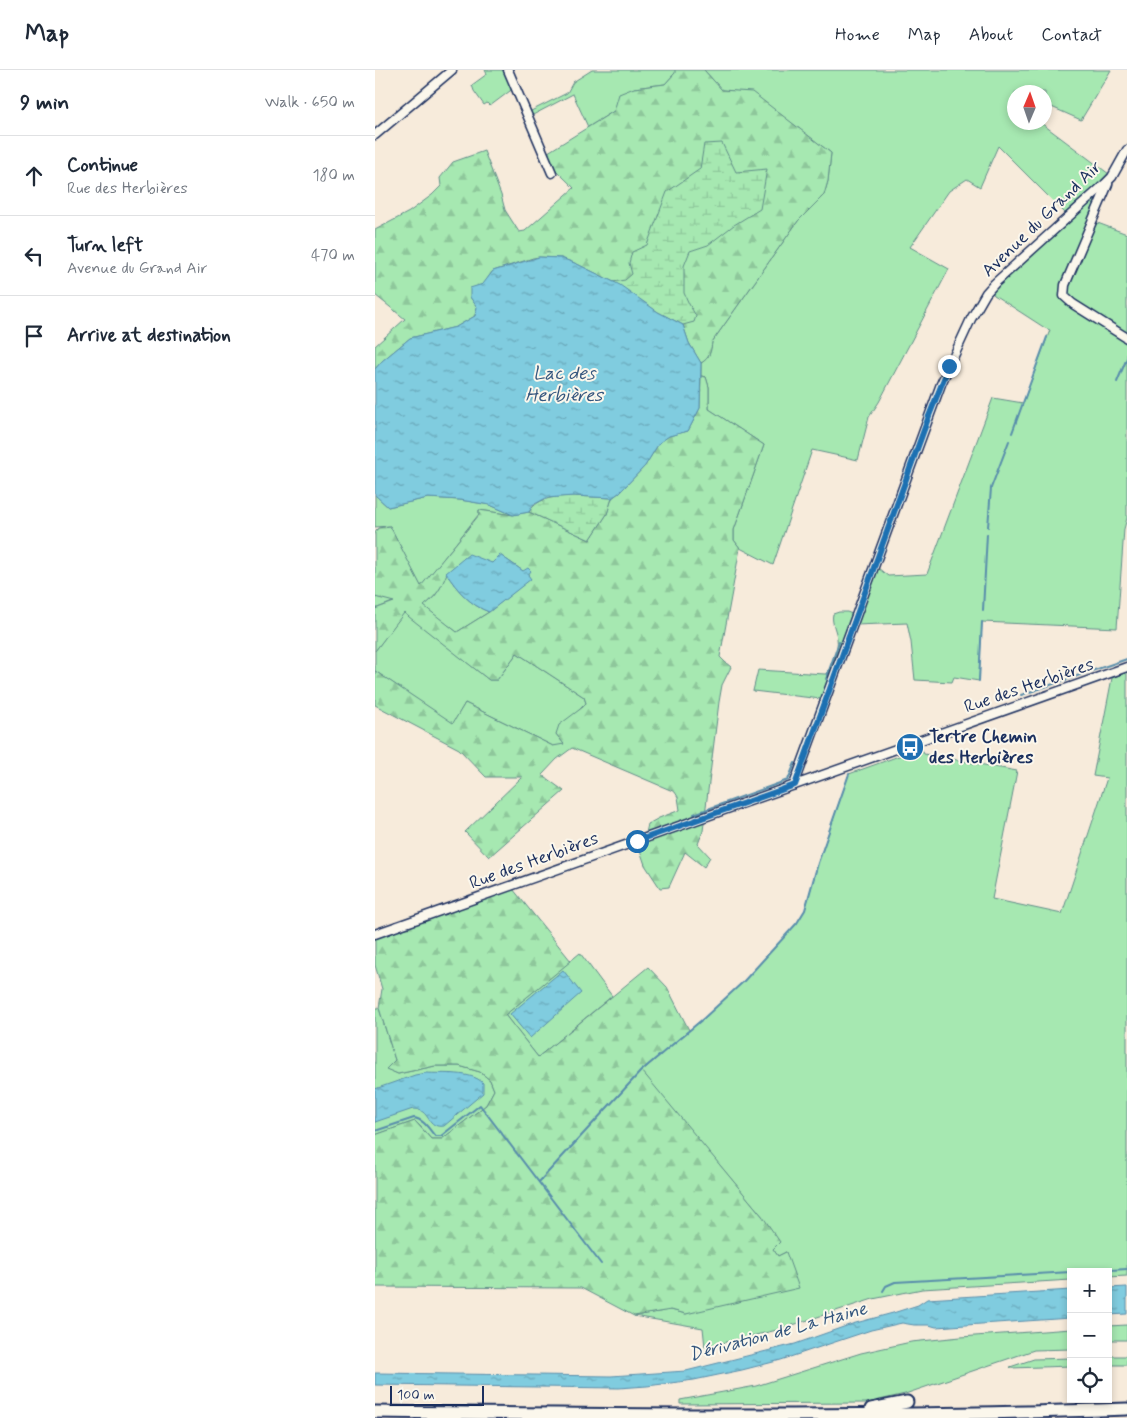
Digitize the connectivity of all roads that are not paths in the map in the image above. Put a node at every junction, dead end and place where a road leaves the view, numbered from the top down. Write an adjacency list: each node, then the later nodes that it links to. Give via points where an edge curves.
1 (452, 70): 3 (street)
2 (508, 70): 5 (street)
3 (375, 135)
4 (1127, 150): 6 (street, Avenue du Grand Air)
5 (552, 173)
6 (1111, 178): 7 (street, via 1065,285 1064,296); 9 (street, Avenue du Grand Air, via 995,283 971,319 941,384)
7 (1127, 338)
8 (1127, 667): 9 (street, Rue des Herbières)
9 (795, 785): 10 (street, Rue des Herbières)
10 (375, 934)
11 (907, 1402): 14 (highway)
12 (1127, 1409): 14 (highway)
13 (375, 1412): 14 (highway, via 709,1416)
14 (840, 1414)

